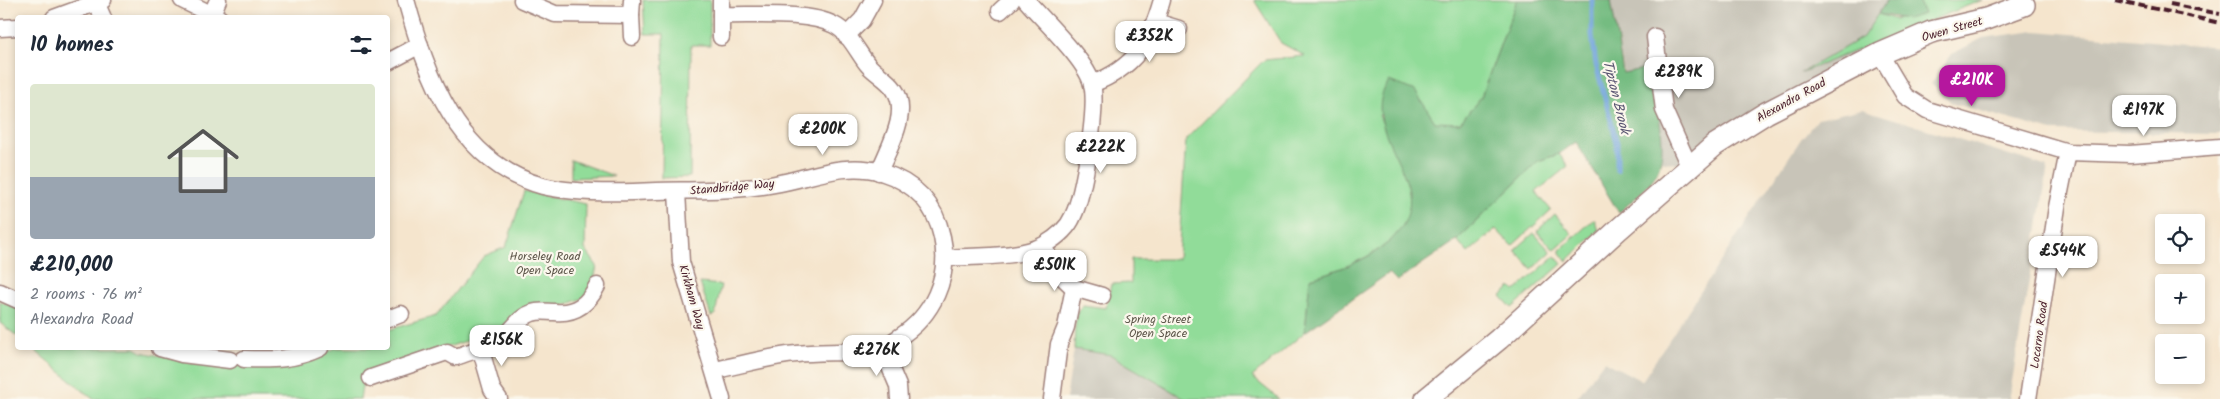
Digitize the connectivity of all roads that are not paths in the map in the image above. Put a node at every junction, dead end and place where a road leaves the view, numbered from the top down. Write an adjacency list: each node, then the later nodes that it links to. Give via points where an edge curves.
1 (182, 0): 12 (street)
2 (406, 0): 24 (street, Standbridge Way)
3 (522, 0): 10 (street, via 555,14)
4 (873, 0): 20 (street, via 862,20)
5 (1012, 0): 13 (street)
6 (1026, 0): 27 (street, via 1081,64)
7 (1162, 0): 16 (street)
8 (99, 1): 14 (street); 15 (street)
9 (2024, 5): 25 (main road, Owen Street, via 1986,19 1931,32)
10 (632, 7): 22 (street)
11 (721, 8): 20 (street, via 812,17 835,25); 23 (street)
12 (216, 10)
13 (1000, 11)
14 (62, 15)
15 (102, 15)
16 (1156, 22): 19 (street); 27 (street, via 1132,61 1111,76)
17 (15, 27): 18 (street)
18 (0, 28)
19 (1179, 30)
20 (846, 36): 31 (street, via 870,68 895,90 899,101 896,128)
21 (1655, 36): 30 (street, via 1664,110)
22 (632, 37)
23 (721, 37)
24 (420, 45): 26 (street); 32 (street, Standbridge Way, via 461,132 497,165 543,186 614,192)
25 (1880, 54): 29 (street, via 1905,96 1927,110); 30 (main road, Alexandra Road, via 1766,113 1715,145)
26 (390, 61)
27 (1092, 84): 33 (street, via 1093,102 1080,199 1063,231)
28 (2220, 147): 29 (street, via 2130,154)
29 (2068, 152): 51 (street, Locarno Road)
30 (1689, 166): 50 (main road, Alexandra Road, via 1499,340)
31 (879, 172): 32 (street, Standbridge Way, via 854,168 773,185); 34 (street, Standbridge Way, via 905,181 920,192 932,208 942,233)
32 (677, 192): 44 (street, Kirkham Way, via 681,262)
33 (1043, 246): 34 (street, via 1018,252); 36 (street, via 1056,271)
34 (946, 258): 41 (street, Standbridge Way, via 930,309 910,330)
35 (597, 286): 40 (street, via 587,304 578,309 530,313 502,339)
36 (1074, 288): 38 (street); 49 (street, via 1059,344)
37 (0, 292): 39 (street)
38 (1102, 296)
39 (15, 299)
40 (480, 348): 45 (street, via 456,357 447,352); 46 (street)
41 (882, 348): 44 (street, Standbridge Way, via 794,354); 48 (street, via 898,386)
42 (167, 350): 43 (street, via 237,359 280,360)
43 (316, 350)
44 (715, 370): 47 (street, Kirkham Way)
45 (372, 378)
46 (498, 399)
47 (722, 399)
48 (899, 399)
49 (1052, 399)
50 (1426, 399)
51 (2028, 399)

